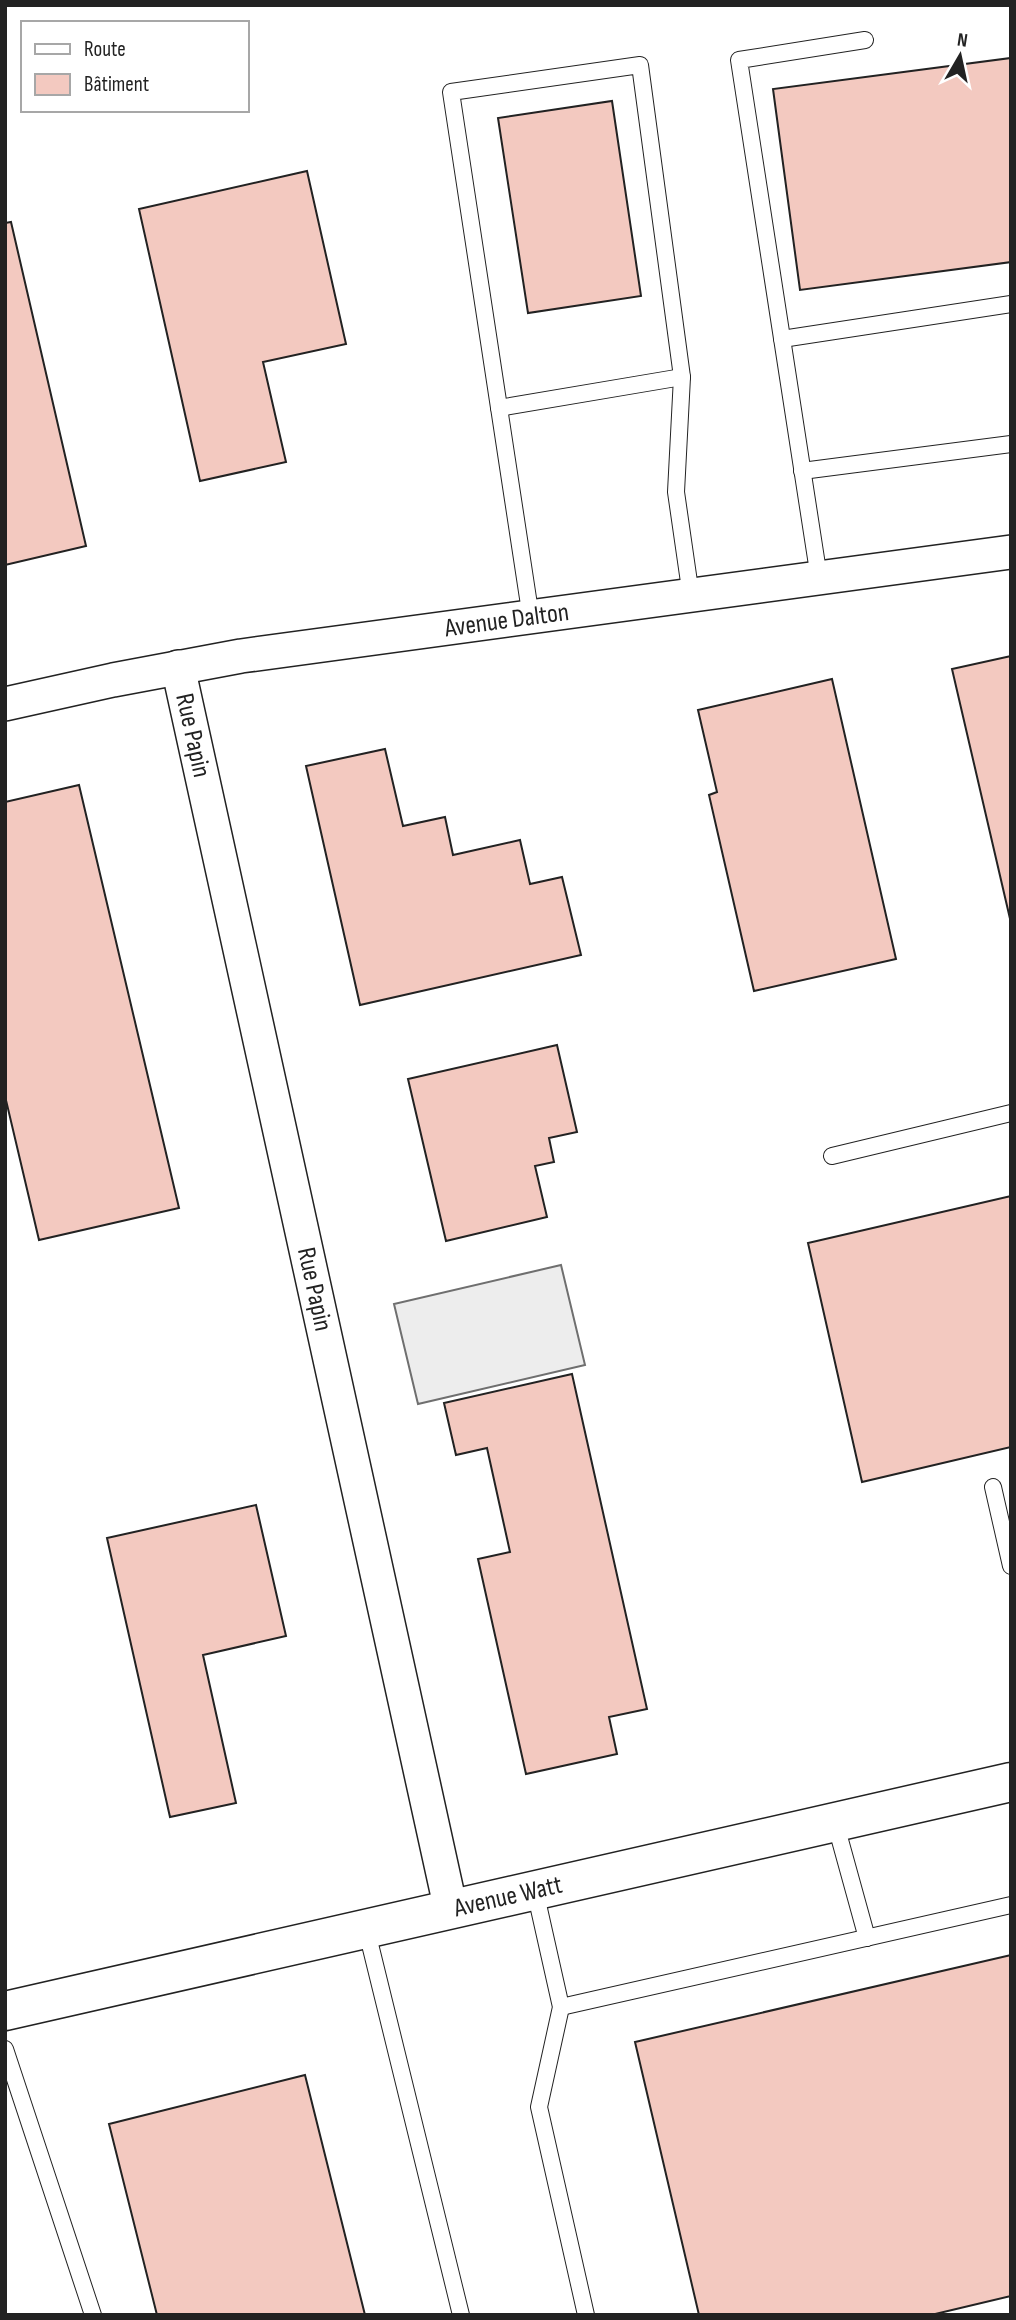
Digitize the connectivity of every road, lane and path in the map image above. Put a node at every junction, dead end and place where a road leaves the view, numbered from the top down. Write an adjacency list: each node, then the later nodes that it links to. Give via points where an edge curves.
1 (865, 40): 3 (lane, via 739,60)
2 (1011, 304): 3 (lane)
3 (782, 340): 7 (lane)
4 (682, 377): 5 (lane); 5 (lane, via 639,65 452,92); 10 (lane, via 676,492)
5 (499, 408): 11 (lane)
6 (1011, 444): 7 (lane)
7 (803, 471): 9 (lane)
8 (1011, 552): 9 (street, Avenue Dalton)
9 (819, 578): 10 (street, Avenue Dalton)
10 (691, 596): 11 (street, Avenue Dalton)
11 (531, 618): 12 (street, Avenue Dalton)
12 (178, 667): 13 (street, Avenue Dalton); 22 (street, Rue Papin)
13 (5, 704)
14 (1011, 1113): 15 (lane)
15 (832, 1156)
16 (993, 1487): 17 (lane)
17 (1011, 1566)
18 (1011, 1782): 19 (street, Avenue Watt)
19 (835, 1822): 20 (street, Avenue Watt); 24 (lane)
20 (535, 1891): 22 (street, Avenue Watt); 25 (lane)
21 (1011, 1905): 24 (lane)
22 (451, 1910): 23 (street, Avenue Watt)
23 (366, 1928): 26 (street, Avenue Watt); 29 (lane)
24 (867, 1938): 25 (lane)
25 (561, 2007): 30 (lane, via 539,2107)
26 (5, 2011)
27 (5, 2049): 28 (lane)
28 (93, 2315)
29 (461, 2315)
30 (586, 2315)

